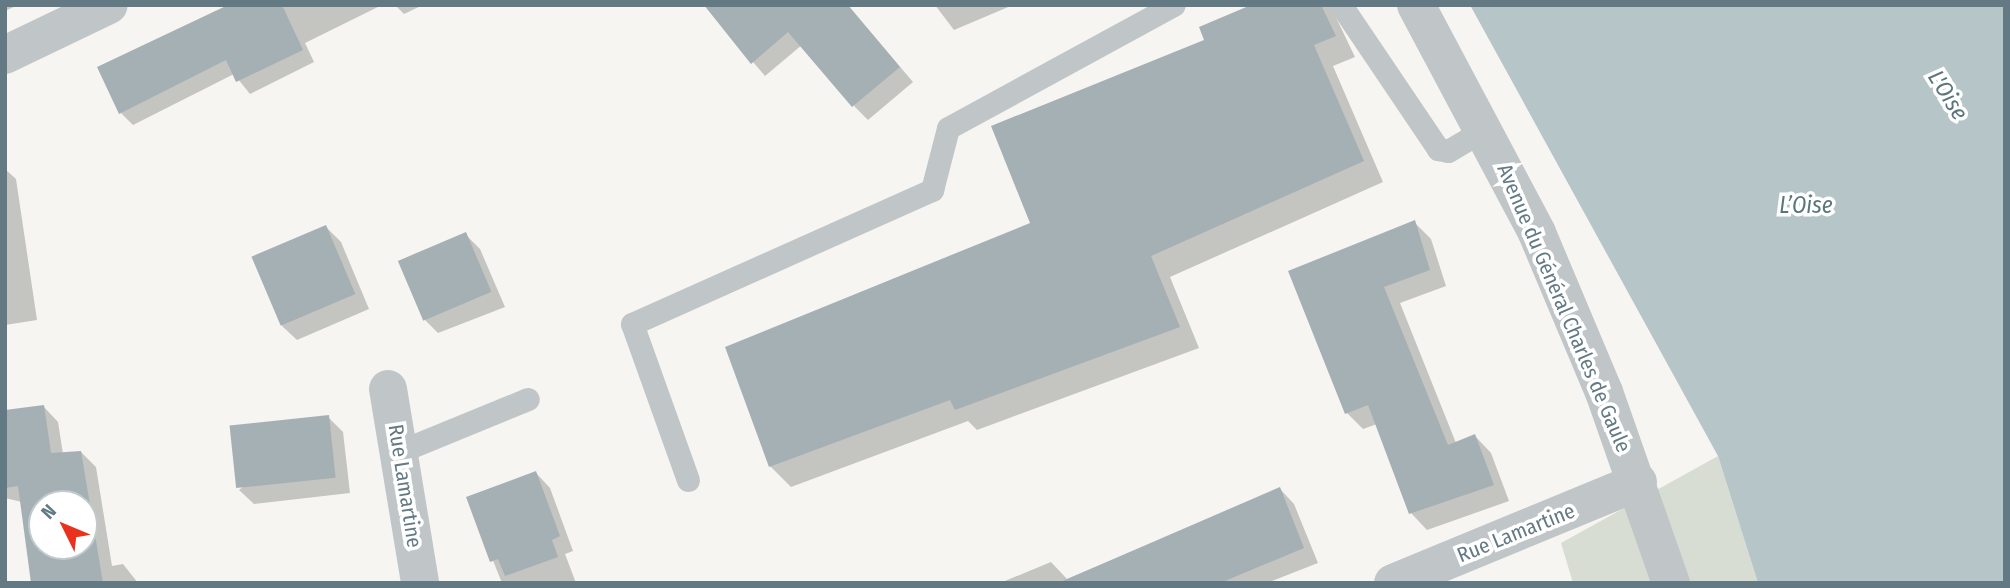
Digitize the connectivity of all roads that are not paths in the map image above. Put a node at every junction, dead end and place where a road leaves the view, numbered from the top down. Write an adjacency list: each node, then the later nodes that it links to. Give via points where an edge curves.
1 (109, 5): 5 (street)
2 (1174, 5): 10 (lane, via 948,128 932,190 632,324)
3 (1341, 5): 6 (lane, via 1437,149 1448,151)
4 (1416, 5): 6 (street, Avenue du Général Charles de Gaule)
5 (5, 55)
6 (1485, 129): 11 (street, Avenue du Général Charles de Gaule, via 1537,233)
7 (388, 389): 9 (street, Rue Lamartine)
8 (528, 400): 9 (lane)
9 (401, 451): 12 (street, Rue Lamartine)
10 (688, 480)
11 (1638, 482): 13 (street, Rue Lamartine); 14 (street, Avenue du Général Charles de Gaule)
12 (420, 583)
13 (1393, 583)
14 (1671, 583)

